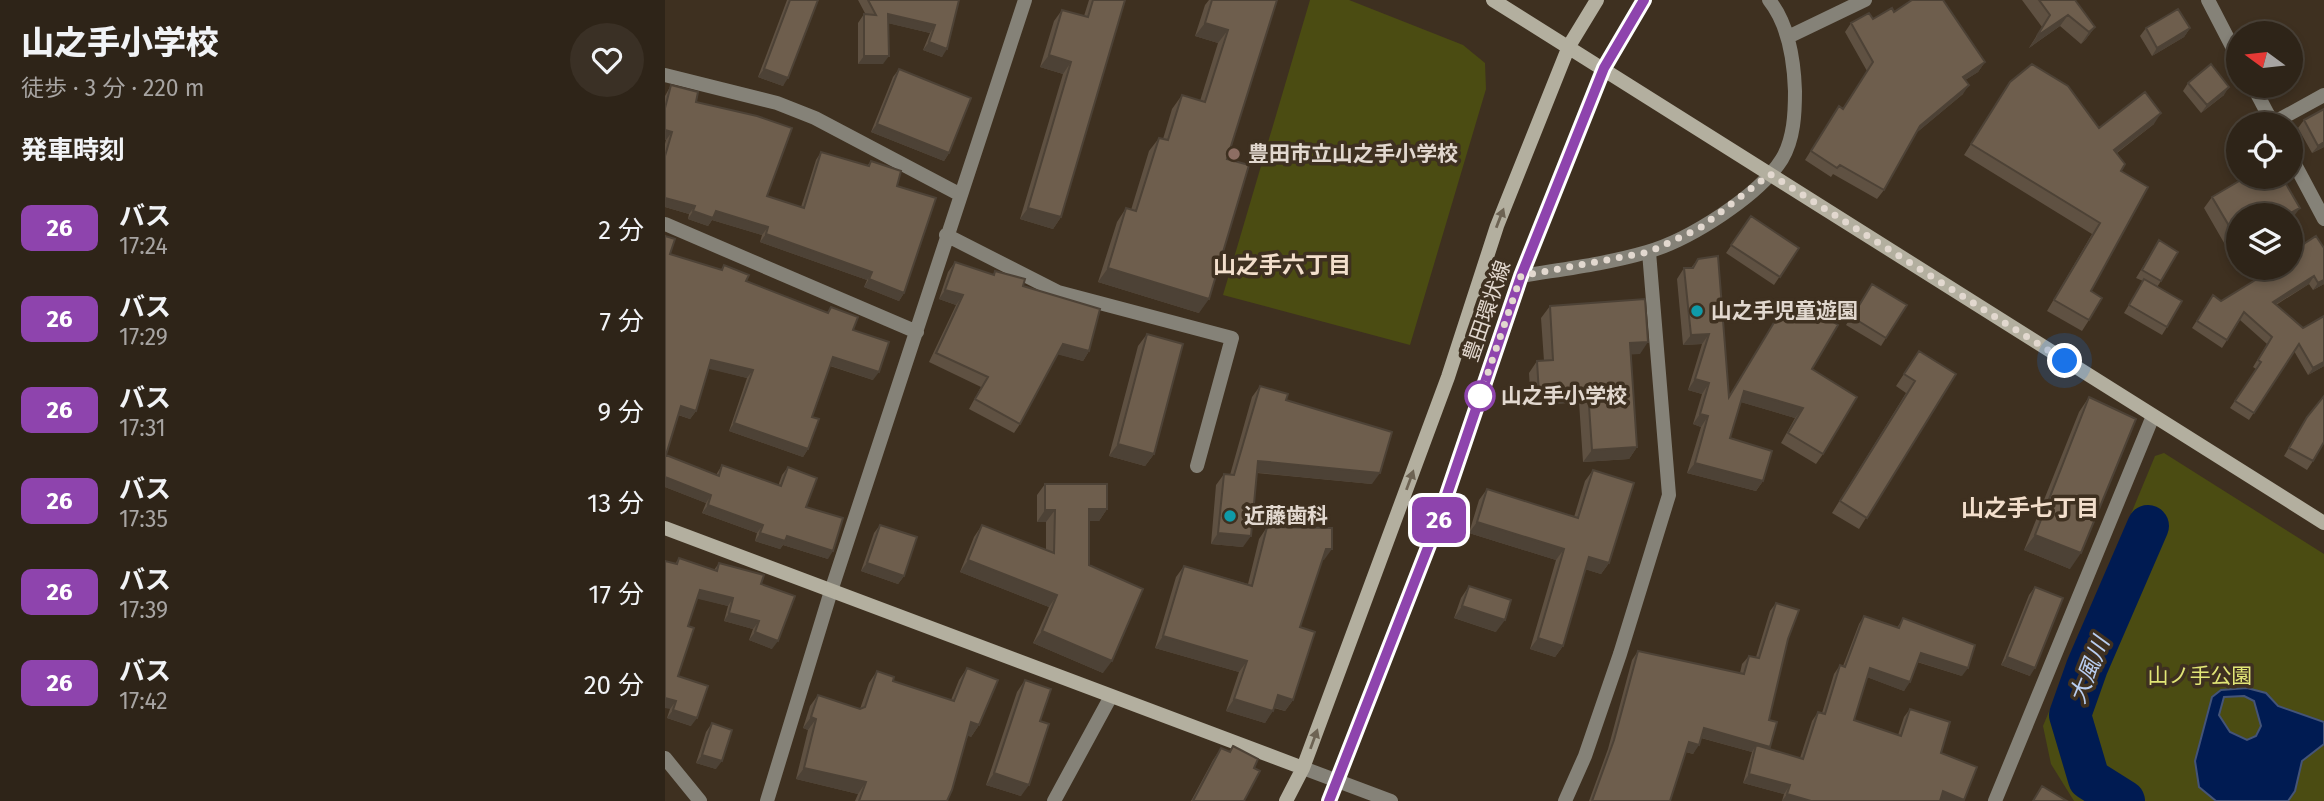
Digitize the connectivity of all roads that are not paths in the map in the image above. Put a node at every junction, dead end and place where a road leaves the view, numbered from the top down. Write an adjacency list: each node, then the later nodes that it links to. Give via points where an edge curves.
1 (1025, 0): 17 (street)
2 (1493, 0): 10 (main road)
3 (1597, 0): 10 (main road, 豊田環状線)
4 (1644, 0): 11 (main road, 豊田環状線)
5 (1769, 0): 9 (street)
6 (1865, 0): 9 (street)
7 (2208, 0): 8 (street)
8 (2226, 35)
9 (1788, 37): 15 (street, via 1795,77 1791,136)
10 (1569, 46): 11 (main road); 31 (main road, 豊田環状線, one-way to 10, via 1448,377 1497,226)
11 (1604, 68): 15 (main road); 22 (main road, 豊田環状線)
12 (665, 75): 17 (street, via 777,103 815,118)
13 (2324, 94): 14 (street)
14 (2292, 112)
15 (1770, 174): 21 (street, via 1700,228); 24 (main road)
16 (2303, 180): 18 (street)
17 (959, 194): 20 (street)
18 (2324, 219)
19 (665, 224): 23 (street)
20 (946, 235): 23 (street); 25 (street, via 1058,292 1232,338)
21 (1649, 252): 22 (street); 39 (street, via 1669,495 1621,654)
22 (1521, 276): 32 (main road, 豊田環状線, via 1436,527)
23 (917, 332): 28 (street)
24 (2153, 416): 26 (main road); 40 (street)
25 (1197, 466)
26 (2324, 523)
27 (665, 528): 28 (main road)
28 (831, 590): 29 (main road); 34 (street)
29 (1109, 698): 31 (main road); 35 (street)
30 (665, 758): 33 (street)
31 (1303, 768): 32 (street); 36 (main road, 豊田環状線)
32 (1339, 782): 37 (main road, 豊田環状線); 38 (street)
33 (699, 801)
34 (767, 801)
35 (1054, 801)
36 (1286, 801)
37 (1328, 801)
38 (1391, 801)
39 (1565, 801)
40 (1995, 801)

